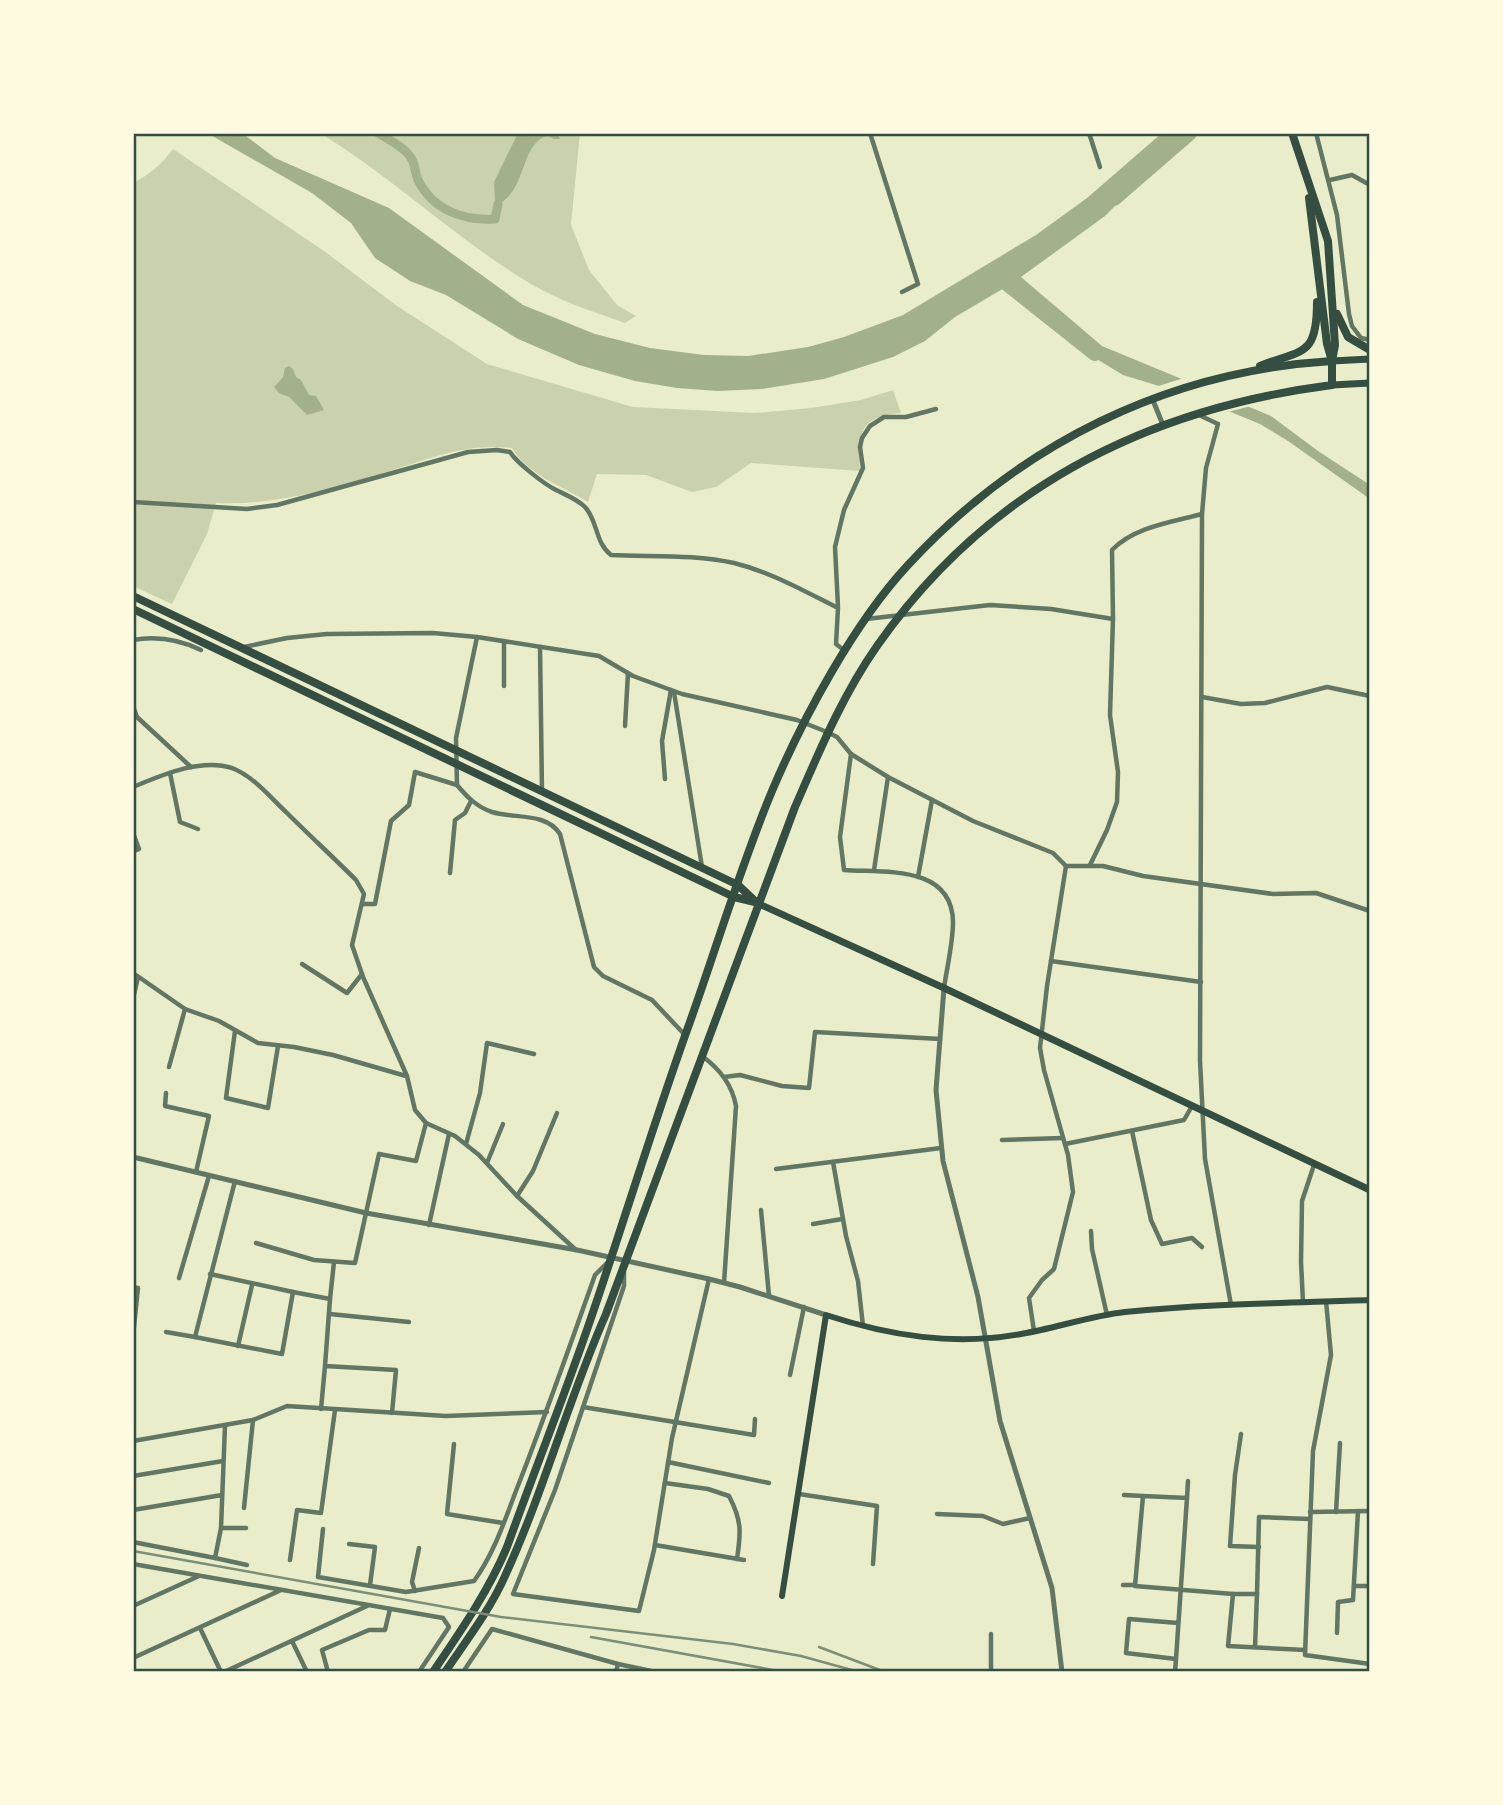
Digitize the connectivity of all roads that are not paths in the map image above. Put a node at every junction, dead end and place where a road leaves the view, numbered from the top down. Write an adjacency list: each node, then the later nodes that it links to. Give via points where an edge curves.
1 (870, 133): 11 (street, via 918,284)
2 (1089, 133): 5 (street)
3 (1292, 133): 6 (highway)
4 (1316, 133): 7 (street)
5 (1100, 167)
6 (1305, 172): 9 (highway); 10 (highway, via 1328,241)
7 (1330, 180): 8 (street, via 1352,175); 12 (street, via 1349,314 1361,338)
8 (1370, 185)
9 (1317, 265): 15 (highway); 16 (highway, via 1314,338 1302,351)
10 (1332, 290): 13 (highway, via 1338,321 1348,337); 15 (highway)
11 (902, 292)
12 (1370, 341)
13 (1370, 350)
14 (1370, 359): 15 (main road)
15 (1332, 361): 16 (highway); 18 (highway)
16 (1247, 371): 19 (highway)
17 (1370, 383): 18 (main road)
18 (1332, 385): 21 (highway, via 1250,398)
19 (1156, 397): 22 (street); 29 (highway, via 1078,433 1011,475 906,566)
20 (936, 409): 26 (street, via 884,417 865,432 860,447 863,468 844,510 835,547)
21 (1195, 414): 22 (highway); 24 (street, via 1219,424 1206,468)
22 (1163, 425): 28 (highway, via 1099,452 1026,497 952,560)
23 (133, 502): 26 (street, via 247,509 277,505 468,452 510,452 518,464 586,508 603,550 611,555 733,563 779,578)
24 (1202, 514): 30 (street, via 1136,533 1112,550); 42 (street)
25 (133, 596): 35 (highway)
26 (838, 608): 37 (street, via 836,644)
27 (133, 609): 49 (highway)
28 (901, 615): 29 (street); 30 (street, via 1012,606); 46 (highway, via 877,646)
29 (865, 619): 37 (highway)
30 (1113, 619): 62 (street, via 1110,715 1117,802)
31 (477, 637): 33 (street); 35 (street, via 327,634); 47 (street)
32 (133, 640): 36 (street, via 185,643)
33 (504, 641): 34 (street); 39 (street)
34 (540, 647): 38 (street, via 599,656); 56 (street)
35 (239, 648): 47 (highway)
36 (201, 650)
37 (845, 652): 44 (highway)
38 (628, 673): 40 (street); 45 (street)
39 (504, 686)
40 (673, 691): 44 (street); 53 (street, via 662,741); 64 (street)
41 (1370, 696): 42 (street, via 1327,687 1265,703)
42 (1202, 697): 68 (street)
43 (133, 706): 50 (street, via 136,717)
44 (805, 723): 46 (street); 69 (highway, via 773,791)
45 (625, 726)
46 (827, 732): 48 (street); 71 (highway)
47 (455, 750): 49 (street); 56 (highway)
48 (851, 754): 52 (street); 65 (street, via 840,836 844,870)
49 (455, 762): 54 (street); 70 (highway)
50 (192, 767): 51 (street); 72 (street, via 232,768 246,776 356,880 364,894)
51 (170, 773): 55 (street); 59 (street, via 180,822)
52 (888, 776): 57 (street); 65 (street)
53 (665, 779)
54 (457, 785): 58 (street); 72 (street, via 415,772 409,805 391,821 375,904)
55 (133, 787)
56 (542, 792): 64 (highway)
57 (932, 800): 63 (street, via 1052,853); 67 (street)
58 (471, 801): 66 (street, via 455,820); 85 (street, via 495,813 536,819 557,829 594,967 652,1000)
59 (198, 829)
60 (133, 833): 61 (street, via 139,849)
61 (133, 851)
62 (1090, 865): 63 (street); 68 (street)
63 (1066, 866): 74 (street)
64 (702, 868): 69 (highway)
65 (874, 870): 67 (street)
66 (450, 873)
67 (918, 877): 80 (street, via 936,885 948,898 953,921)
68 (1201, 884): 73 (street, via 1273,894 1316,893); 79 (street)
69 (738, 885): 70 (highway); 71 (highway)
70 (734, 897): 71 (highway); 85 (highway)
71 (757, 903): 80 (main road); 89 (highway)
72 (362, 904): 77 (street, via 352,945)
73 (1370, 911)
74 (1051, 961): 79 (street); 84 (street)
75 (302, 964): 77 (street, via 347,993)
76 (133, 973): 78 (street)
77 (362, 973): 91 (street)
78 (138, 977): 81 (street); 82 (street)
79 (1201, 982): 95 (street)
80 (944, 988): 84 (main road); 86 (street)
81 (133, 999)
82 (185, 1009): 83 (street); 90 (street)
83 (235, 1031): 87 (street, via 258,1043); 87 (street, via 226,1098 268,1108)
84 (1042, 1034): 94 (main road); 101 (street, via 1044,1070)
85 (685, 1035): 125 (highway)
86 (940, 1039): 92 (street, via 815,1032 809,1088 740,1075); 105 (street, via 936,1090)
87 (278, 1046): 91 (street, via 333,1055)
88 (534, 1054): 103 (street, via 487,1043 481,1093)
89 (702, 1056): 92 (street); 126 (highway)
90 (169, 1067)
91 (407, 1076): 97 (street, via 415,1110)
92 (724, 1077): 131 (street, via 732,1088 736,1114)
93 (166, 1093): 111 (street, via 165,1106 209,1116)
94 (1193, 1106): 95 (main road); 99 (street, via 1184,1120)
95 (1202, 1110): 109 (main road); 140 (street, via 1205,1159)
96 (557, 1113): 115 (street, via 533,1171)
97 (426, 1123): 100 (street); 117 (street, via 416,1161 379,1154)
98 (503, 1124): 108 (street)
99 (1132, 1131): 104 (street); 123 (street, via 1151,1220 1162,1244 1192,1238)
100 (449, 1134): 103 (street); 120 (street)
101 (1063, 1138): 102 (street); 104 (street)
102 (1002, 1140)
103 (466, 1144): 108 (street)
104 (1065, 1144): 147 (street, via 1073,1192 1054,1269 1029,1298)
105 (941, 1148): 107 (street); 151 (street)
106 (133, 1157): 111 (street)
107 (833, 1162): 110 (street); 118 (street)
108 (487, 1163): 115 (street)
109 (1315, 1164): 114 (main road); 139 (street, via 1302,1201)
110 (776, 1169)
111 (196, 1172): 112 (street)
112 (209, 1176): 113 (street); 129 (street)
113 (235, 1181): 117 (street); 128 (street)
114 (1370, 1190)
115 (517, 1195): 124 (street)
116 (761, 1210): 135 (street)
117 (366, 1213): 120 (street); 127 (street, via 355,1263)
118 (842, 1219): 119 (street); 146 (street, via 858,1281)
119 (813, 1224)
120 (428, 1226): 124 (street)
121 (1091, 1231): 144 (street)
122 (256, 1243): 127 (street)
123 (1202, 1247)
124 (577, 1250): 125 (street)
125 (611, 1259): 126 (street); 158 (street, via 595,1275); 234 (highway, via 495,1574)
126 (624, 1261): 130 (street); 155 (street, via 624,1286); 235 (highway, via 505,1578)
127 (334, 1262): 136 (street)
128 (210, 1274): 132 (street); 150 (street)
129 (180, 1278)
130 (709, 1279): 131 (street); 162 (street)
131 (724, 1283): 135 (street)
132 (252, 1285): 134 (street); 152 (street)
133 (133, 1287): 149 (street, via 138,1288)
134 (293, 1292): 136 (street); 152 (street, via 282,1354)
135 (769, 1296): 141 (street)
136 (330, 1299): 142 (street)
137 (1370, 1300): 138 (main road)
138 (1326, 1301): 139 (main road); 183 (street, via 1331,1355 1312,1451)
139 (1303, 1302): 140 (main road)
140 (1231, 1305): 144 (main road)
141 (804, 1307): 143 (street); 154 (street)
142 (330, 1314): 145 (street); 153 (street)
143 (826, 1315): 146 (main road); 174 (main road)
144 (1107, 1315): 147 (main road)
145 (409, 1322)
146 (863, 1326): 151 (main road, via 928,1338)
147 (1034, 1331): 151 (main road)
148 (166, 1332): 150 (street)
149 (133, 1336)
150 (195, 1337): 152 (street)
151 (986, 1338): 186 (street, via 1000,1421)
152 (238, 1346)
153 (325, 1366): 156 (street); 159 (street, via 396,1370)
154 (790, 1375)
155 (583, 1407): 162 (street); 194 (street, via 513,1594 639,1611)
156 (321, 1409): 157 (street); 161 (street, via 288,1406)
157 (335, 1410): 159 (street); 199 (street, via 321,1513 297,1510)
158 (547, 1412): 159 (street, via 471,1417); 188 (street)
159 (392, 1413)
160 (755, 1419): 162 (street, via 754,1435)
161 (253, 1420): 163 (street); 179 (street)
162 (676, 1423): 169 (street)
163 (225, 1426): 165 (street); 168 (street)
164 (1241, 1434): 195 (street, via 1230,1546)
165 (133, 1441)
166 (1340, 1443): 184 (street)
167 (454, 1444): 188 (street, via 447,1514)
168 (223, 1461): 170 (street); 175 (street)
169 (668, 1462): 172 (street); 173 (street)
170 (133, 1476)
171 (1188, 1481): 178 (street)
172 (665, 1483): 194 (street); 198 (street, via 729,1496 741,1529)
173 (769, 1483)
174 (799, 1494): 202 (street, via 877,1507); 215 (main road)
175 (222, 1495): 180 (street); 189 (street)
176 (1124, 1495): 177 (street)
177 (1143, 1496): 178 (street); 207 (street)
178 (1186, 1497): 212 (street)
179 (244, 1508)
180 (133, 1510)
181 (1359, 1511): 182 (street); 184 (street); 208 (street)
182 (1370, 1511)
183 (1310, 1512): 184 (street); 187 (street)
184 (1336, 1512)
185 (937, 1514): 186 (street, via 983,1516 1003,1524)
186 (1031, 1518): 240 (street, via 1052,1588)
187 (1310, 1519): 195 (street, via 1259,1517); 225 (street)
188 (503, 1523): 211 (street, via 487,1563 474,1581)
189 (221, 1528): 190 (street); 197 (street)
190 (246, 1528)
191 (323, 1530): 205 (street, via 318,1577)
192 (133, 1542): 197 (street)
193 (349, 1544): 205 (street, via 375,1547)
194 (655, 1545): 198 (street)
195 (1259, 1546): 214 (street)
196 (419, 1548): 211 (street, via 412,1582)
197 (215, 1558): 203 (street)
198 (737, 1559): 200 (street)
199 (290, 1560)
200 (744, 1560)
201 (133, 1564): 204 (street)
202 (873, 1564)
203 (247, 1565)
204 (200, 1576): 210 (street); 216 (street)
205 (370, 1585): 211 (street)
206 (1123, 1585): 207 (street)
207 (1135, 1586): 212 (street)
208 (1354, 1586): 209 (street); 221 (street, via 1353,1600 1338,1602)
209 (1370, 1586)
210 (282, 1590): 217 (street); 220 (street)
211 (415, 1591)
212 (1181, 1591): 213 (street); 219 (street)
213 (1233, 1594): 214 (street); 224 (street, via 1228,1646)
214 (1257, 1594): 224 (street)
215 (782, 1596)
216 (133, 1606)
217 (367, 1606): 218 (street); 223 (street)
218 (390, 1609): 232 (street, via 385,1630 369,1630 322,1650); 233 (street, via 443,1619 449,1627)
219 (1178, 1623): 227 (street); 227 (street, via 1129,1619 1126,1653)
220 (200, 1628): 226 (street); 230 (street)
221 (1338, 1633)
222 (991, 1634): 239 (street)
223 (292, 1641): 230 (street); 231 (street)
224 (1255, 1647): 225 (street)
225 (1305, 1650): 229 (street, via 1305,1655)
226 (133, 1658)
227 (1176, 1659): 241 (street)
228 (618, 1664): 236 (street, via 492,1629); 237 (street); 238 (street)
229 (1370, 1664)
230 (222, 1672)
231 (307, 1672)
232 (328, 1672)
233 (419, 1672)
234 (433, 1672)
235 (446, 1672)
236 (463, 1672)
237 (616, 1672)
238 (656, 1672)
239 (991, 1672)
240 (1062, 1672)
241 (1175, 1672)

